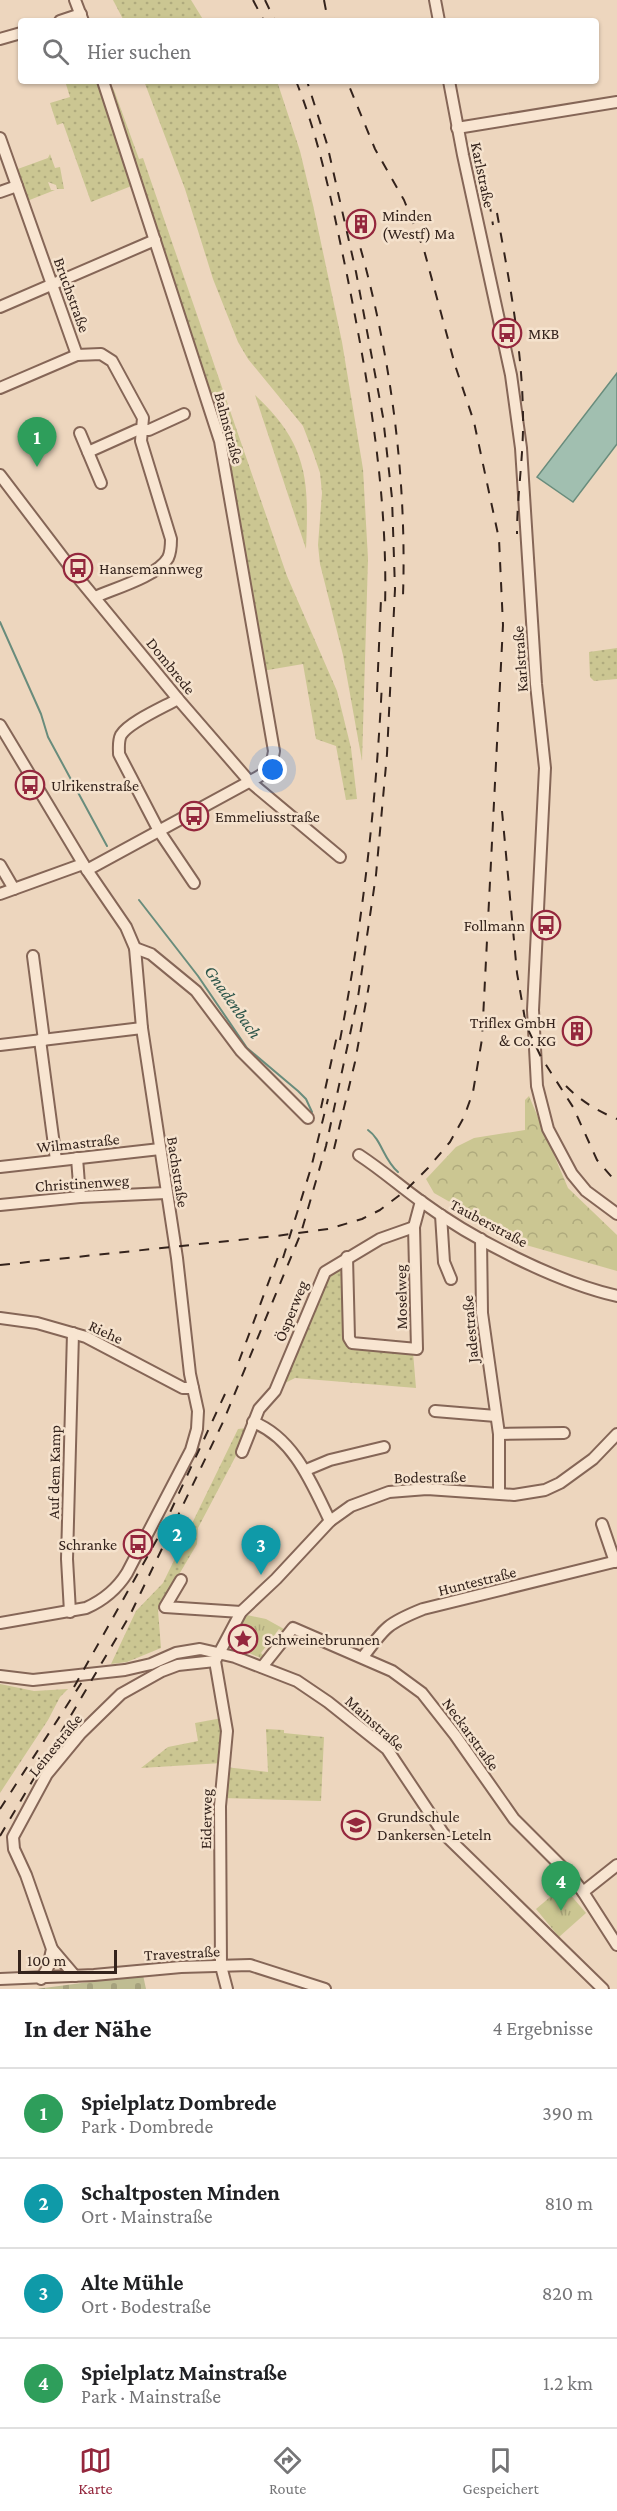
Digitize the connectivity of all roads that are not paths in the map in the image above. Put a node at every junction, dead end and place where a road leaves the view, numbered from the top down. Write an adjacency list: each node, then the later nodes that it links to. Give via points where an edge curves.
1 (75, 0): 3 (street)
2 (435, 0): 4 (street)
3 (82, 18)
4 (438, 18)
5 (18, 34): 6 (street)
6 (0, 39)
7 (104, 84): 14 (street, Bahnstraße)
8 (450, 84): 10 (street, Karlstraße)
9 (617, 102): 10 (street)
10 (457, 128): 51 (street, Karlstraße, via 511,375 521,448 545,768 533,1010 537,1086 548,1129 572,1174 586,1191)
11 (0, 138): 12 (street, Bruchstraße)
12 (16, 186): 13 (street); 15 (street, Bruchstraße)
13 (0, 192)
14 (155, 240): 15 (street); 28 (street, Bahnstraße, via 220,441 237,535 274,752 268,771)
15 (52, 284): 16 (street); 17 (street, Bruchstraße)
16 (0, 307)
17 (78, 355): 18 (street); 20 (street, Bruchstraße, via 101,354 112,361 143,418)
18 (0, 388)
19 (184, 414): 20 (street)
20 (142, 430): 22 (street); 25 (street, Bruchstraße, via 141,441 171,549 155,571)
21 (80, 433): 22 (street)
22 (88, 452): 24 (street)
23 (0, 475): 25 (street, Dombrede)
24 (101, 483)
25 (95, 597): 26 (street, Dombrede)
26 (178, 699): 28 (street, Dombrede); 29 (street, via 129,727 118,743 123,764)
27 (0, 725): 32 (street, Bachstraße)
28 (249, 781): 29 (street); 30 (street, Dombrede)
29 (159, 831): 32 (street); 33 (street)
30 (340, 857)
31 (0, 865): 34 (street)
32 (85, 867): 34 (street); 36 (street, Bachstraße, via 126,927)
33 (194, 883)
34 (14, 889): 35 (street)
35 (0, 894)
36 (135, 948): 38 (street, Bachstraße); 41 (street, via 151,954 196,991 241,1051)
37 (33, 956): 39 (street)
38 (142, 1028): 39 (street); 42 (street, Bachstraße)
39 (42, 1040): 40 (street); 45 (street)
40 (0, 1045)
41 (308, 1118)
42 (160, 1149): 44 (street, Wilmastraße); 47 (street, Bachstraße)
43 (359, 1155): 49 (street, Tauberstraße)
44 (77, 1158): 45 (street, Wilmastraße); 48 (street)
45 (56, 1160): 46 (street, Wilmastraße)
46 (0, 1167)
47 (166, 1192): 48 (street, Christinenweg); 60 (street, Bachstraße)
48 (80, 1197): 50 (street, Christinenweg)
49 (421, 1201): 52 (street, Tauberstraße); 53 (street, Moselweg)
50 (0, 1205)
51 (617, 1214)
52 (441, 1215): 54 (street, Tauberstraße); 56 (street, via 444,1262)
53 (414, 1227): 55 (street, Ösperweg); 55 (street, Moselweg, via 417,1349 352,1343)
54 (481, 1239): 57 (street, Tauberstraße, via 579,1285); 62 (street, Jadestraße, via 482,1313)
55 (347, 1257): 63 (street, Ösperweg, via 325,1272 274,1391)
56 (451, 1279)
57 (617, 1296)
58 (0, 1318): 59 (street, Riehe)
59 (73, 1333): 60 (street, Riehe, via 183,1388); 75 (street, Auf dem Kamp, via 67,1559)
60 (193, 1388): 75 (street, Bachstraße, via 198,1411 193,1444 127,1574 99,1602)
61 (435, 1411): 62 (street)
62 (496, 1416): 65 (street, Jadestraße)
63 (253, 1422): 68 (street, Ösperweg); 69 (street, via 278,1436)
64 (564, 1433): 65 (street)
65 (499, 1434): 70 (street, Jadestraße)
66 (617, 1434): 70 (street, Bodestraße, via 593,1459 560,1483 529,1494)
67 (384, 1447): 69 (street)
68 (242, 1452)
69 (306, 1470): 71 (street)
70 (499, 1493): 71 (street, Bodestraße, via 427,1489 389,1492 351,1506)
71 (330, 1521): 76 (street, Bodestraße)
72 (602, 1524): 73 (street, Huntestraße)
73 (616, 1562): 79 (street, Huntestraße, via 394,1620)
74 (181, 1580): 76 (street, via 165,1607)
75 (70, 1612): 77 (street, Bachstraße)
76 (242, 1612): 78 (street, Bodestraße)
77 (0, 1623)
78 (217, 1656): 80 (street, Mainstraße); 81 (street, via 200,1648 140,1668 33,1680); 85 (street, Leinestraße, via 162,1671 121,1694 46,1774 13,1843); 86 (street, Eiderweg, via 227,1731 220,1806)
79 (363, 1657): 80 (street, Neckarstraße, via 293,1628); 83 (street, Neckarstraße, via 392,1671 422,1693 514,1820)
80 (262, 1667): 92 (street, Mainstraße, via 306,1686 387,1749 443,1833)
81 (0, 1676)
82 (617, 1865): 83 (street)
83 (583, 1892): 84 (street, Neckarstraße)
84 (617, 1945)
85 (52, 1949): 87 (street, Leinestraße); 88 (street)
86 (221, 1966): 87 (street, Travestraße); 90 (street, Eiderweg); 91 (street, Travestraße, via 257,1966)
87 (75, 1976): 88 (street, Travestraße)
88 (41, 1978): 89 (street, Travestraße)
89 (0, 1979)
90 (227, 1989)
91 (325, 1989)
92 (603, 1989)

